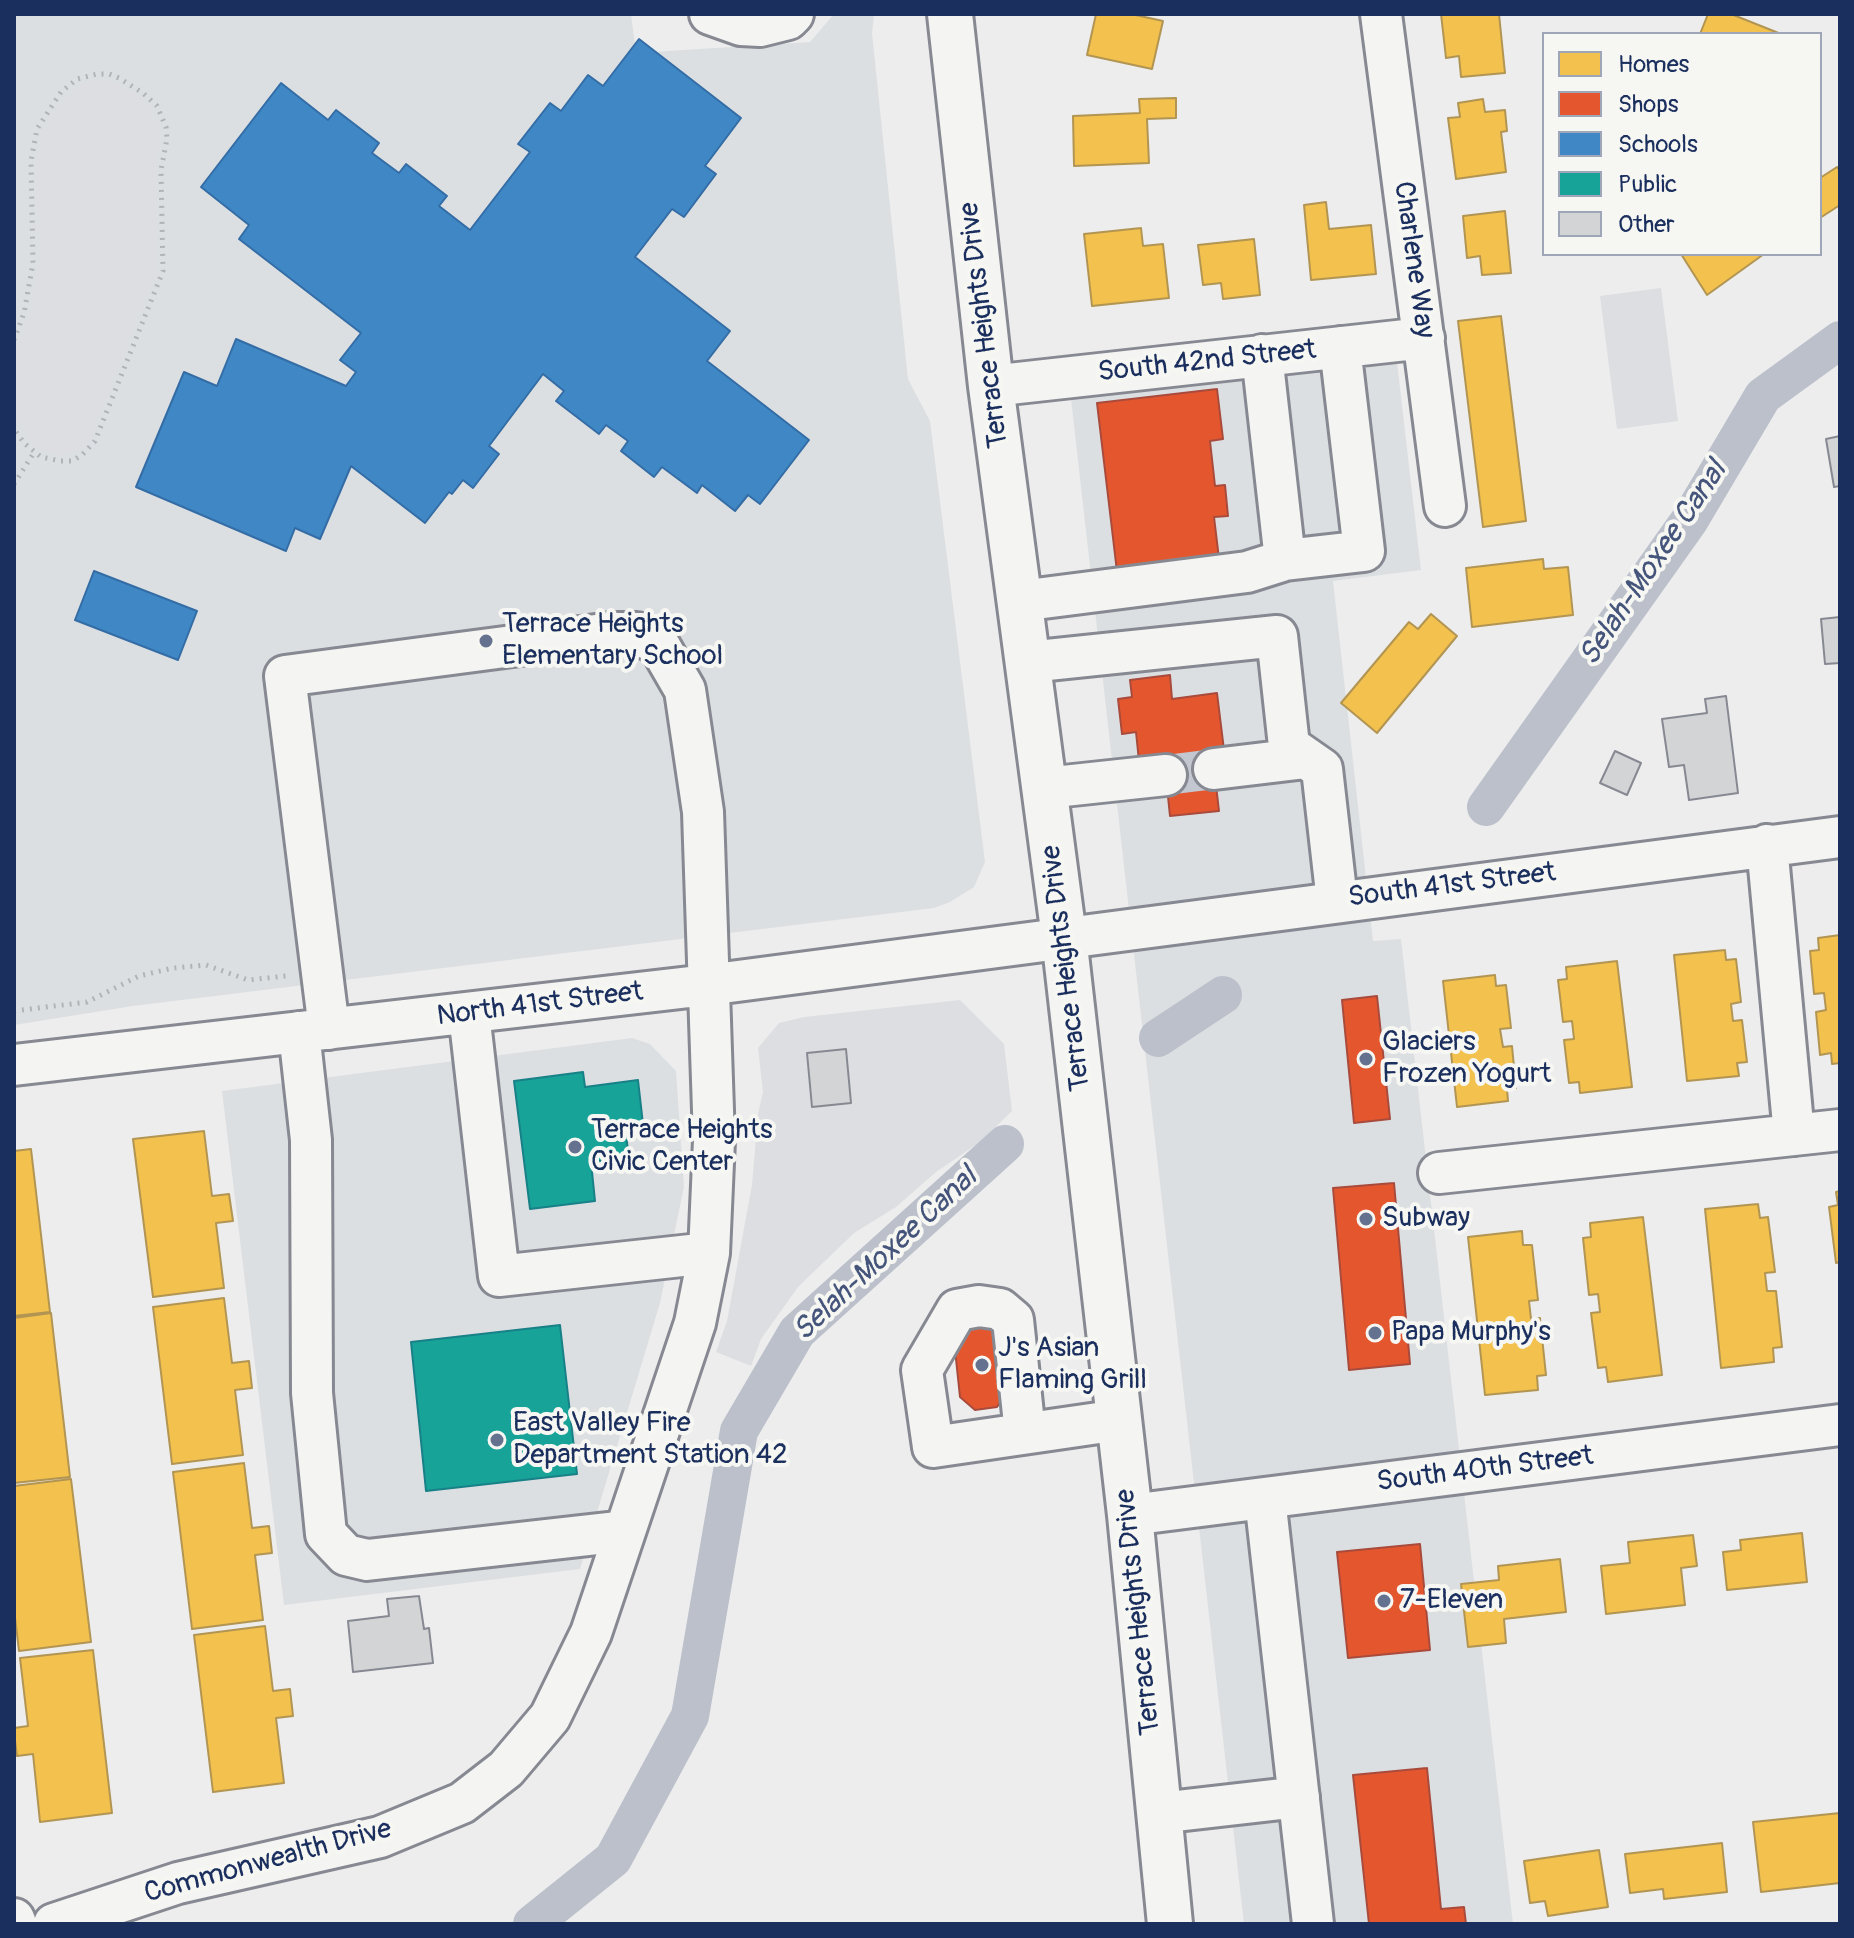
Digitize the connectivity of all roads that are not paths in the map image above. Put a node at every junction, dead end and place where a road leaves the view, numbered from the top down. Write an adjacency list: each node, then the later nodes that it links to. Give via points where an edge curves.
1 (710, 14): 2 (street, via 760,26)
2 (793, 14)
3 (950, 14): 8 (main road, Terrace Heights Drive)
4 (1381, 14): 5 (street, Charlene Way)
5 (1424, 338): 6 (street, South 42nd Street); 9 (street, Charlene Way)
6 (1340, 347): 7 (street, South 42nd Street); 10 (street, via 1364,551)
7 (1262, 355): 8 (street, South 42nd Street); 10 (street)
8 (991, 386): 11 (main road, Terrace Heights Drive)
9 (1445, 506)
10 (1285, 560): 11 (street, via 1247,572)
11 (1020, 601): 12 (main road, Terrace Heights Drive)
12 (1028, 662): 13 (street, via 1277,636 1289,746); 16 (main road, Terrace Heights Drive)
13 (1306, 758): 14 (street); 19 (street, via 1322,769)
14 (1214, 769)
15 (1166, 775): 16 (street)
16 (1045, 788): 20 (main road, Terrace Heights Drive)
17 (1840, 837): 18 (street, South 41st Street)
18 (1767, 845): 19 (street, South 41st Street); 26 (street)
19 (1337, 901): 20 (street, South 41st Street)
20 (1064, 937): 21 (street, North 41st Street); 29 (main road, Terrace Heights Drive)
21 (707, 985): 22 (street, North 41st Street); 23 (street, Commonwealth Drive, via 703,812 685,690 659,645 637,633 611,633 285,676 322,972); 28 (street, Commonwealth Drive, via 714,1140)
22 (469, 1013): 23 (street, North 41st Street); 28 (street, via 499,1276)
23 (314, 1030): 24 (street, North 41st Street); 34 (street, via 312,1393 326,1534 346,1555 367,1560)
24 (14, 1065)
25 (1840, 1130): 26 (street)
26 (1794, 1135): 27 (street)
27 (1439, 1173)
28 (709, 1253): 34 (street, Commonwealth Drive, via 695,1323)
29 (1119, 1420): 31 (street); 33 (main road, Terrace Heights Drive)
30 (1840, 1425): 32 (street, South 40th Street)
31 (1025, 1433): 31 (street, via 1013,1320 1000,1309 957,1310 922,1370 933,1447)
32 (1265, 1498): 33 (street, South 40th Street); 35 (street)
33 (1130, 1515): 36 (main road, Terrace Heights Drive)
34 (625, 1531): 37 (street, Commonwealth Drive, via 591,1633 550,1717 506,1769 462,1803 380,1837 178,1883)
35 (1299, 1797): 36 (street); 39 (street)
36 (1159, 1813): 38 (main road, Terrace Heights Drive)
37 (54, 1924)
38 (1170, 1924)
39 (1313, 1924)

